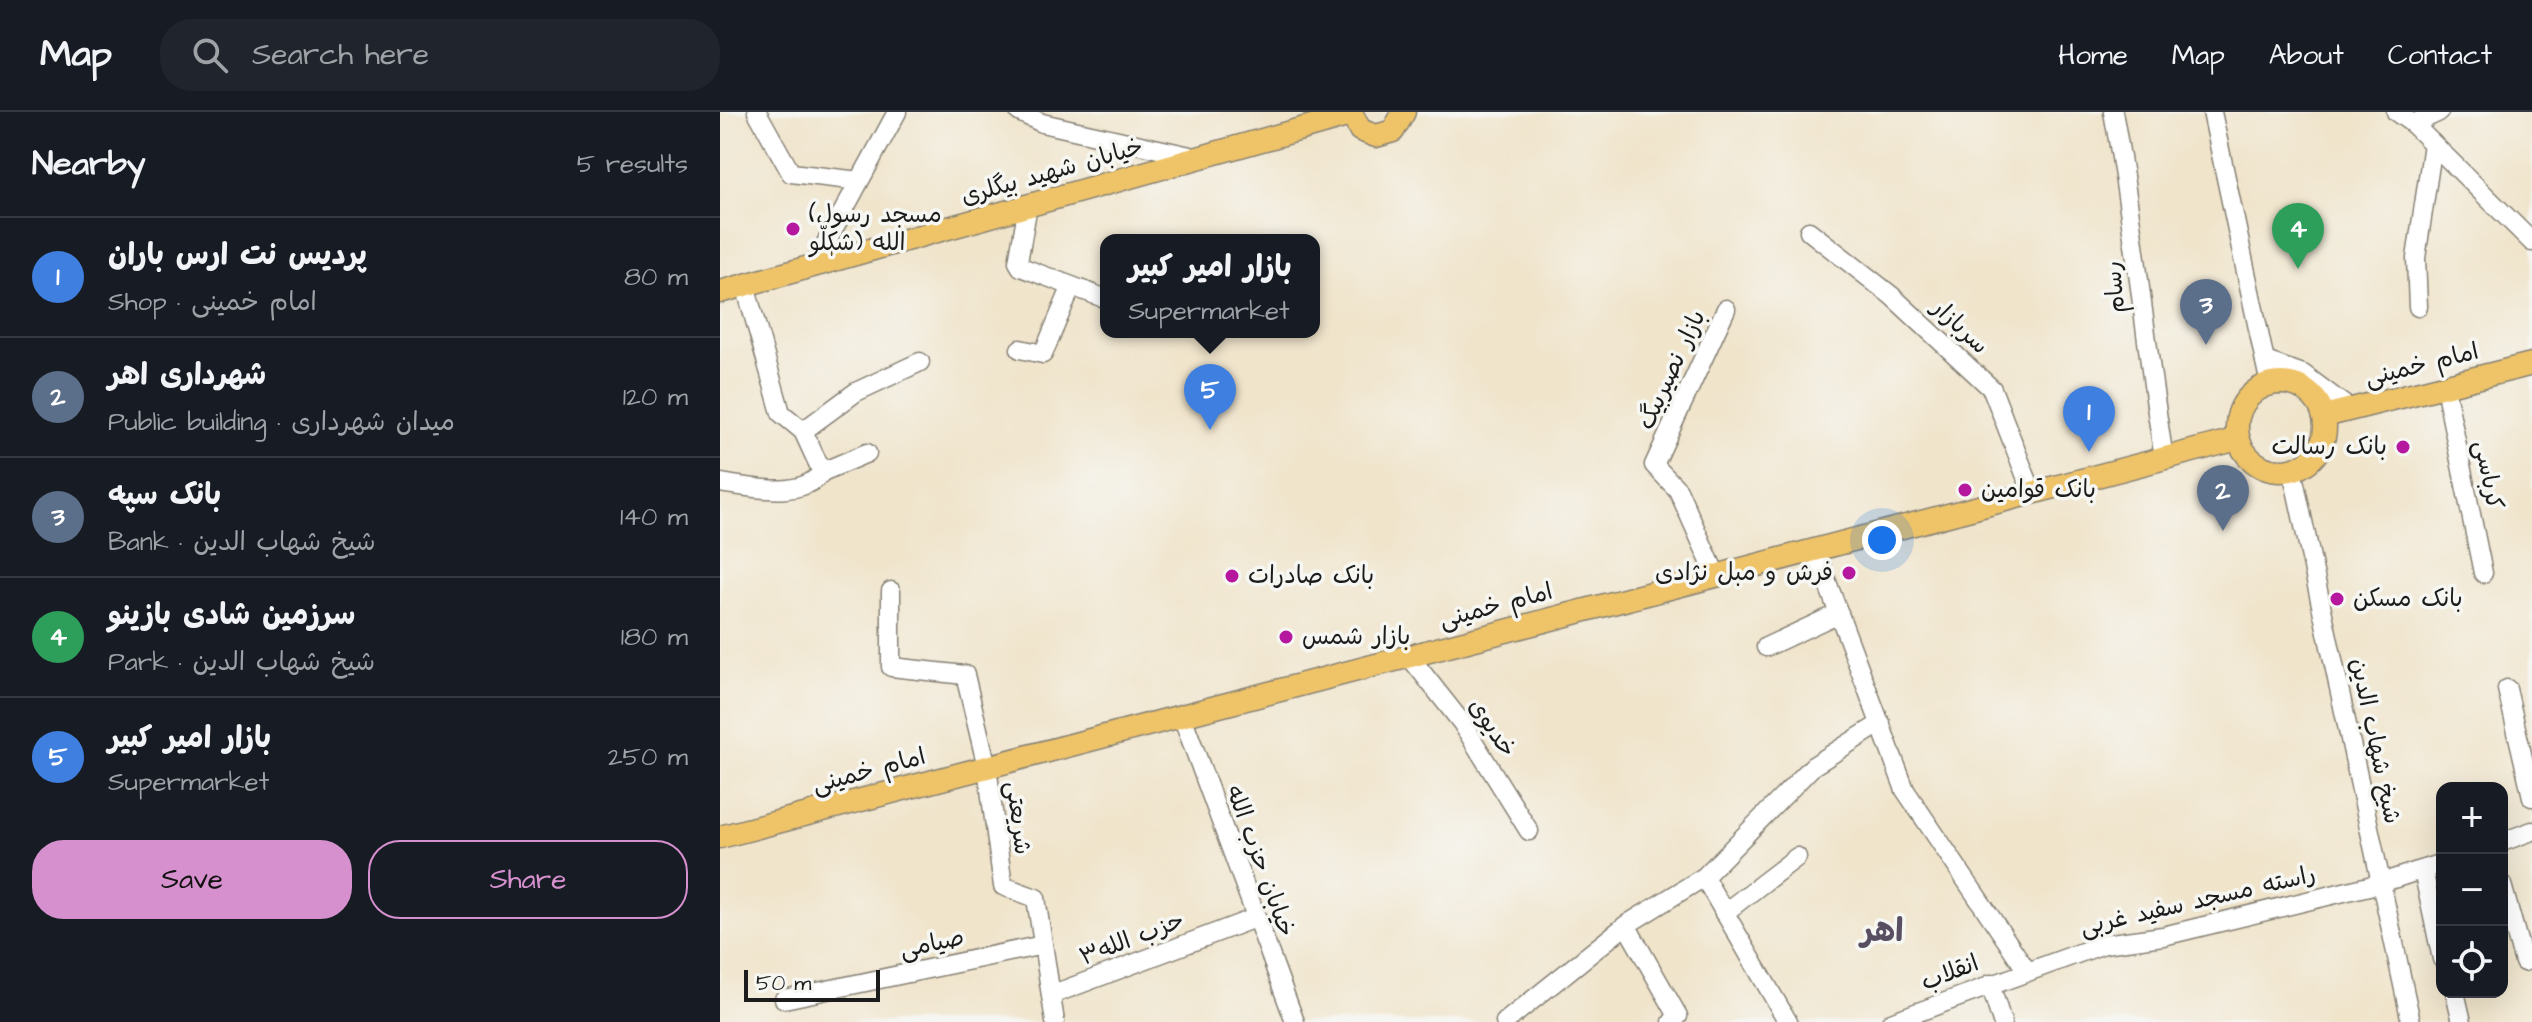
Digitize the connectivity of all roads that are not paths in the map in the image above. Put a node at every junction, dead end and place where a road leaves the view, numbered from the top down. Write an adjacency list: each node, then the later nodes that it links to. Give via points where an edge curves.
1 (757, 112): 13 (street, via 791,173)
2 (897, 112): 13 (street)
3 (1019, 112): 12 (street, via 1042,123)
4 (1404, 112): 9 (main road, via 1393,131 1376,136 1360,130)
5 (2113, 112): 35 (street, رسام, via 2133,219 2142,323)
6 (2212, 112): 25 (street)
7 (2396, 112): 10 (street)
8 (2439, 112): 10 (street)
9 (1351, 113): 12 (main road, خیابان شهید بیگلری)
10 (2413, 124): 11 (street)
11 (2433, 144): 16 (street); 22 (street, via 2416,258)
12 (1199, 158): 14 (main road, خیابان شهید بیگلری)
13 (859, 181): 17 (street)
14 (1028, 205): 17 (main road, خیابان شهید بیگلری); 19 (street, via 1018,262)
15 (1809, 231): 39 (street, سربازار, via 1892,296 1992,389)
16 (2532, 242)
17 (814, 265): 18 (main road, خیابان شهید بیگلری)
18 (745, 285): 20 (main road, خیابان شهید بیگلری); 32 (street, via 781,413)
19 (1071, 288): 21 (street); 24 (street, via 1043,354)
20 (720, 292)
21 (1100, 297)
22 (2418, 307)
23 (1726, 309): 42 (street, بازار نصیربیگ, via 1654,465 1678,490)
24 (1020, 349)
25 (2265, 361): 28 (street); 30 (street, via 2303,374)
26 (920, 362): 32 (street, via 856,392)
27 (2532, 364): 29 (main road, امام خمینی)
28 (2270, 385): 31 (main road, via 2297,386 2309,393); 33 (main road, via 2257,390 2240,411)
29 (2445, 387): 30 (main road, امام خمینی); 41 (street, کرباسی)
30 (2351, 410): 31 (main road, امام خمینی)
31 (2324, 416): 37 (main road, via 2322,444)
32 (803, 431): 36 (street)
33 (2238, 439): 35 (main road, امام خمینی); 37 (main road, via 2253,461 2278,471)
34 (867, 453): 36 (street)
35 (2164, 458): 39 (main road, امام خمینی)
36 (820, 469): 38 (street, via 812,482 773,490)
37 (2292, 470): 60 (street, شیخ شهاب الدین)
38 (720, 483)
39 (2032, 492): 40 (main road, امام خمینی)
40 (1815, 550): 42 (main road, امام خمینی); 44 (street)
41 (2483, 573)
42 (1716, 575): 46 (main road, امام خمینی)
43 (891, 591): 50 (street, via 891,667 965,675)
44 (1839, 613): 45 (street); 49 (street)
45 (1766, 647)
46 (1409, 656): 48 (main road, امام خمینی); 52 (street, خدیوی, via 1462,723)
47 (2507, 689): 51 (street)
48 (1182, 716): 50 (main road, امام خمینی); 63 (street, خیابان حزب الله)
49 (1881, 723): 59 (street, via 1813,766); 68 (street, via 1905,790)
50 (987, 767): 54 (main road, امام خمینی); 66 (street, شریعتی, via 1003,886 1036,898)
51 (2532, 797)
52 (1529, 831)
53 (2532, 831): 55 (street)
54 (720, 837)
55 (2508, 840)
56 (1797, 857): 62 (street)
57 (2436, 865): 58 (street, راسته مسجد سفید غربی)
58 (2423, 870): 60 (street, راسته مسجد سفید غربی); 65 (street)
59 (1704, 877): 62 (street); 64 (street)
60 (2381, 883): 68 (street, راسته مسجد سفید غربی, via 2163,936 2104,944); 80 (street, شیخ شهاب الدین)
61 (2508, 906): 67 (street)
62 (1724, 913): 77 (street)
63 (1255, 918): 70 (street, حزب الله۳); 74 (street, خیابان حزب الله)
64 (1626, 925): 75 (street); 76 (street, via 1678,1016)
65 (2436, 931)
66 (1043, 945): 70 (street, شریعتی); 72 (street, صیامی)
67 (2524, 962)
68 (2027, 971): 69 (street, انقلاب)
69 (1990, 984): 78 (street, انقلاب); 79 (street)
70 (1051, 995): 73 (street)
71 (2456, 998): 81 (street)
72 (784, 999)
73 (1055, 1022)
74 (1295, 1022)
75 (1505, 1022)
76 (1672, 1022)
77 (1788, 1022)
78 (1891, 1022)
79 (2002, 1022)
80 (2411, 1022)
81 (2462, 1022)

